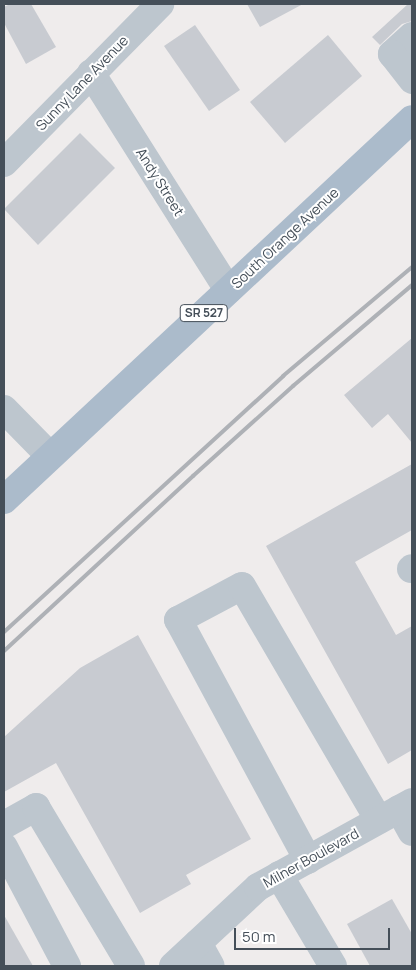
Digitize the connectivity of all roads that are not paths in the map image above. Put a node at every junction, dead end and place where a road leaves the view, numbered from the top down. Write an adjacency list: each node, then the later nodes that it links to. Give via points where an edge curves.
1 (160, 4): 3 (street, Sunny Lane Avenue)
2 (412, 36): 4 (street, via 392,54)
3 (91, 73): 6 (street, Sunny Lane Avenue); 7 (street, Andy Street)
4 (412, 80)
5 (412, 118): 7 (main road, South Orange Avenue / SR 527)
6 (4, 163)
7 (228, 290): 9 (main road, South Orange Avenue / SR 527)
8 (4, 409): 9 (street)
9 (50, 456): 10 (main road, South Orange Avenue / SR 527)
10 (4, 500)
11 (397, 810): 13 (street); 15 (street, Milner Boulevard); 15 (street, via 242,586 178,620)
12 (4, 825): 19 (street, via 36,807)
13 (412, 832)
14 (4, 847): 18 (street)
15 (308, 860): 16 (street, Milner Boulevard)
16 (280, 875): 17 (street, Milner Boulevard, via 258,887); 21 (street)
17 (205, 954): 20 (street, Milner Boulevard)
18 (67, 966)
19 (131, 966)
20 (173, 966)
21 (333, 966)

